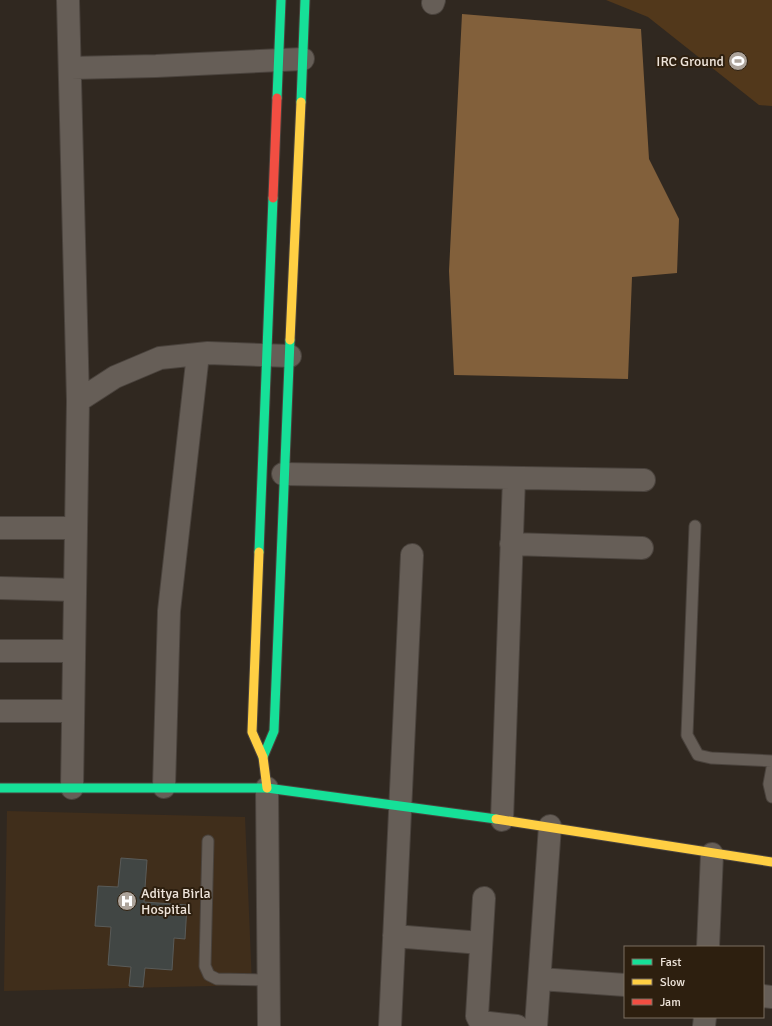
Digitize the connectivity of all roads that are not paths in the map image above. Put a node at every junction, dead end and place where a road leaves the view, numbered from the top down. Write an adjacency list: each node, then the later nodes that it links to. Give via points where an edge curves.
1 (68, 0): 6 (street)
2 (281, 0): 5 (street)
3 (305, 0): 4 (street)
4 (303, 59): 5 (street); 9 (street)
5 (279, 60): 6 (street); 8 (street)
6 (71, 68): 10 (street)
7 (198, 354): 8 (street); 10 (street, via 160,358 115,377); 29 (street, via 169,611)
8 (268, 355): 9 (street); 26 (street, via 252,732)
9 (290, 356): 11 (street)
10 (78, 402): 16 (street)
11 (283, 474): 12 (street); 26 (street, via 274,731)
12 (514, 478): 13 (street); 17 (street)
13 (644, 480)
14 (695, 526): 27 (lane, via 687,735 698,755)
15 (0, 528): 16 (street)
16 (76, 528): 21 (street)
17 (511, 544): 18 (street); 35 (street)
18 (642, 548)
19 (412, 555): 34 (street)
20 (0, 588): 21 (street)
21 (75, 590): 23 (street)
22 (0, 651): 23 (street)
23 (74, 651): 25 (street)
24 (0, 711): 25 (street)
25 (73, 711): 31 (street)
26 (263, 757): 32 (street)
27 (772, 761)
28 (772, 768): 33 (lane, via 769,784)
29 (164, 787): 31 (street); 32 (street)
30 (0, 788): 31 (street)
31 (72, 788)
32 (266, 788): 34 (street); 45 (street)
33 (772, 797)
34 (400, 805): 35 (street); 41 (street)
35 (502, 820): 36 (street)
36 (550, 826): 38 (street); 44 (street)
37 (208, 841): 45 (lane, via 205,966 209,975 217,979)
38 (712, 854): 39 (street); 43 (street)
39 (772, 862)
40 (484, 898): 42 (street)
41 (394, 936): 42 (street); 48 (street)
42 (481, 943): 49 (street, via 477,1006 480,1022)
43 (708, 946)
44 (540, 979): 46 (street); 50 (street)
45 (268, 980): 47 (street)
46 (624, 985)
47 (269, 1026)
48 (390, 1026)
49 (517, 1026)
50 (536, 1026)

